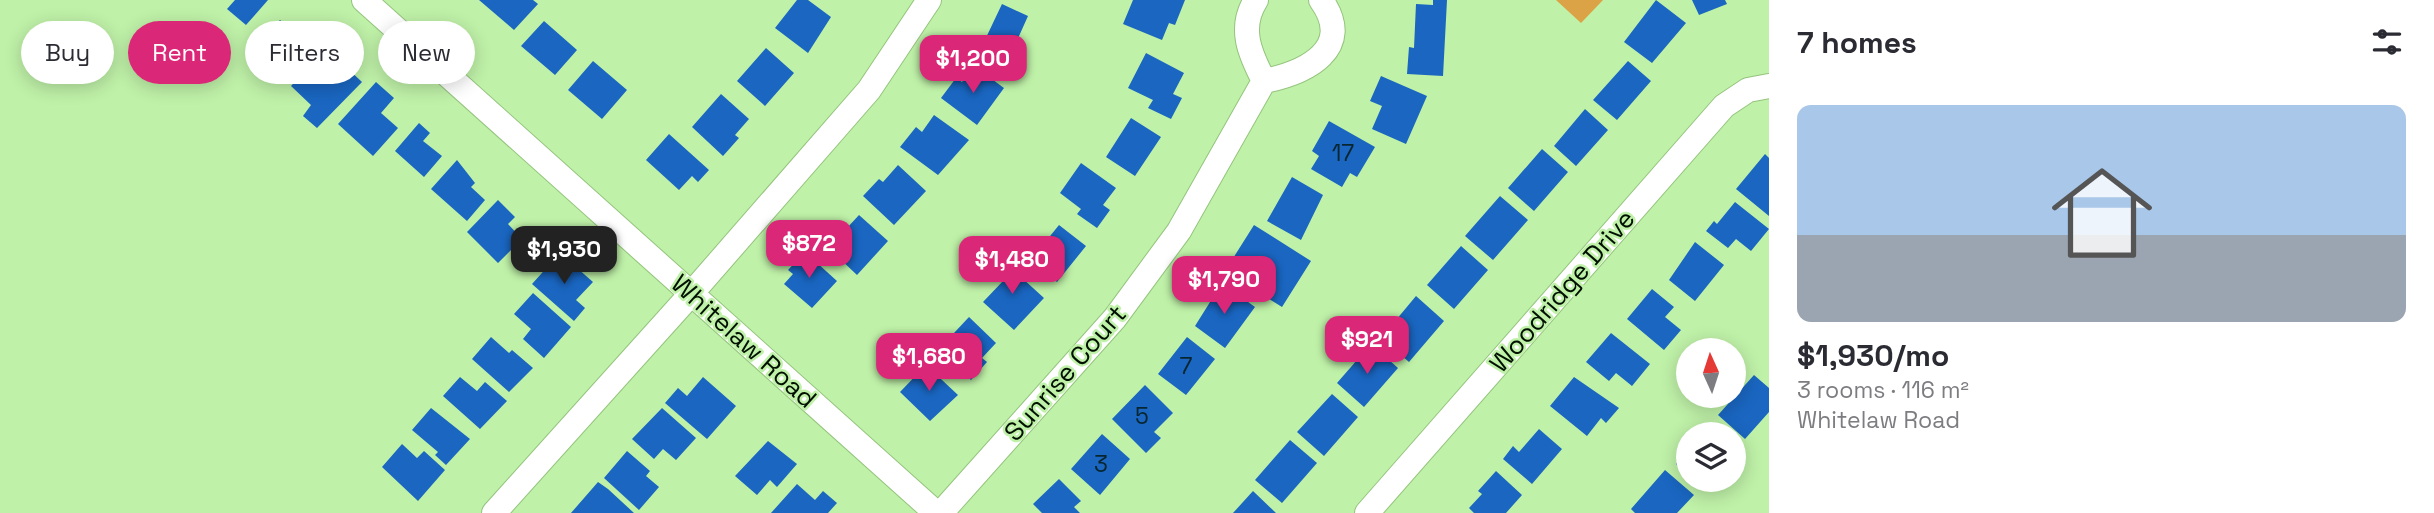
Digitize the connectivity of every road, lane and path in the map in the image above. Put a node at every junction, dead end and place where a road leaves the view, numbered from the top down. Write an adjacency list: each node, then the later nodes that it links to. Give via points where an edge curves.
1 (364, 0): 7 (street, Whitelaw Road)
2 (929, 0): 7 (street, via 869,90)
3 (1256, 0): 5 (street, via 1245,29)
4 (1321, 0): 5 (street, via 1332,24 1322,58 1307,69)
5 (1264, 81): 9 (street, Sunrise Court, via 1179,232 1115,318)
6 (1769, 86): 10 (street, Woodridge Drive, via 1748,90 1724,106)
7 (691, 294): 8 (street); 9 (street, Whitelaw Road)
8 (494, 513)
9 (938, 513)
10 (1367, 513)

